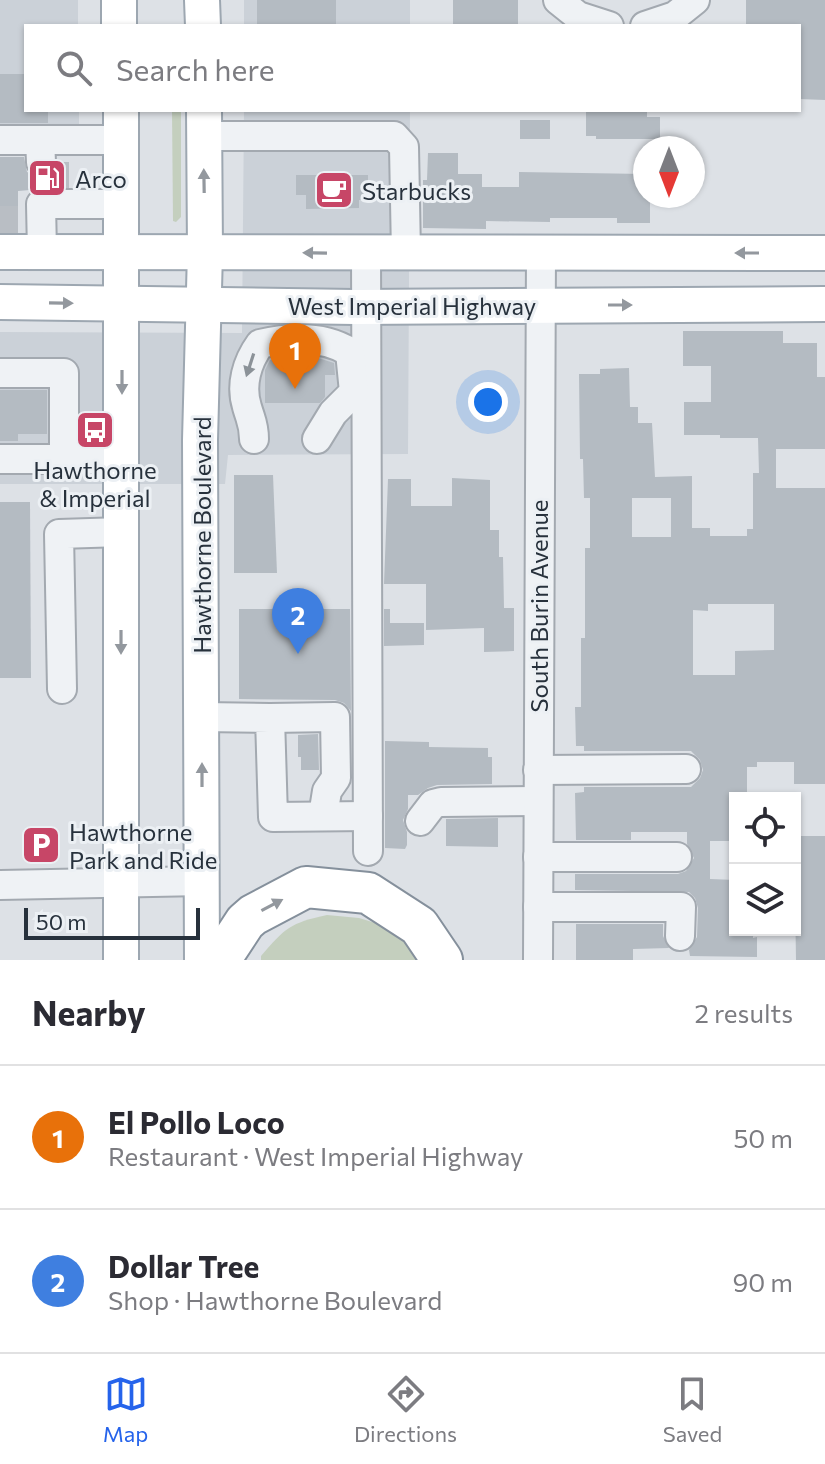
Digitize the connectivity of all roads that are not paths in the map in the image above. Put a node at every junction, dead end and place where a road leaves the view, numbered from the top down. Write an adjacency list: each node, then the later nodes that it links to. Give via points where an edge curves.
1 (119, 0): 5 (main road)
2 (202, 0): 6 (main road)
3 (558, 0): 7 (street, via 578,16)
4 (695, 0): 8 (street, via 675,16)
5 (119, 24)
6 (203, 24)
7 (603, 24)
8 (651, 24)
9 (204, 123): 16 (main road, Hawthorne Boulevard, one-way to 9); 20 (street, via 394,136 404,147)
10 (121, 125): 12 (street); 13 (main road)
11 (0, 140): 12 (street)
12 (42, 191): 13 (street); 14 (main road); 15 (main road)
13 (122, 204): 14 (main road)
14 (122, 251): 16 (main road); 22 (main road)
15 (0, 252)
16 (205, 252): 19 (main road, one-way to 16); 24 (main road, Hawthorne Boulevard)
17 (541, 252): 18 (main road, one-way to 17); 20 (main road); 25 (street, South Burin Avenue)
18 (825, 253)
19 (366, 254): 20 (main road); 26 (street)
20 (406, 254)
21 (0, 302): 22 (main road, West Imperial Highway, one-way to 22)
22 (122, 304): 24 (main road, West Imperial Highway); 32 (main road, one-way to 32)
23 (825, 304): 25 (main road, West Imperial Highway, one-way to 23)
24 (204, 305): 26 (main road, West Imperial Highway); 35 (main road, Hawthorne Boulevard)
25 (542, 305): 26 (main road, West Imperial Highway); 38 (street, South Burin Avenue)
26 (365, 307): 41 (street)
27 (0, 373): 31 (street, via 64,373)
28 (254, 439): 29 (street, one-way to 28, via 354,392 350,352 312,339 260,344 247,362 246,406 254,422)
29 (317, 439)
30 (6, 454): 31 (street)
31 (64, 459): 32 (street)
32 (122, 459): 33 (main road)
33 (122, 532): 34 (street, via 59,534); 46 (main road, one-way to 46)
34 (62, 689)
35 (202, 717): 36 (street); 47 (main road, Hawthorne Boulevard, one-way to 35)
36 (270, 718): 40 (street, via 273,817); 40 (street, via 335,717 336,778 327,791)
37 (686, 769): 38 (street)
38 (538, 770): 39 (street, South Burin Avenue)
39 (538, 801): 42 (street, via 441,802); 44 (street, South Burin Avenue)
40 (323, 816): 41 (street)
41 (368, 816): 43 (street)
42 (420, 821)
43 (368, 851)
44 (538, 857): 45 (street); 49 (street, South Burin Avenue)
45 (677, 857)
46 (121, 881): 47 (street); 48 (street); 51 (main road)
47 (203, 881): 52 (main road, Hawthorne Boulevard)
48 (0, 885)
49 (538, 907): 50 (street, via 681,907); 55 (street, South Burin Avenue)
50 (680, 936)
51 (121, 960)
52 (202, 960)
53 (220, 960): 54 (highway, one-way to 54, via 253,915 306,887 368,893 419,926)
54 (442, 960)
55 (538, 960)

